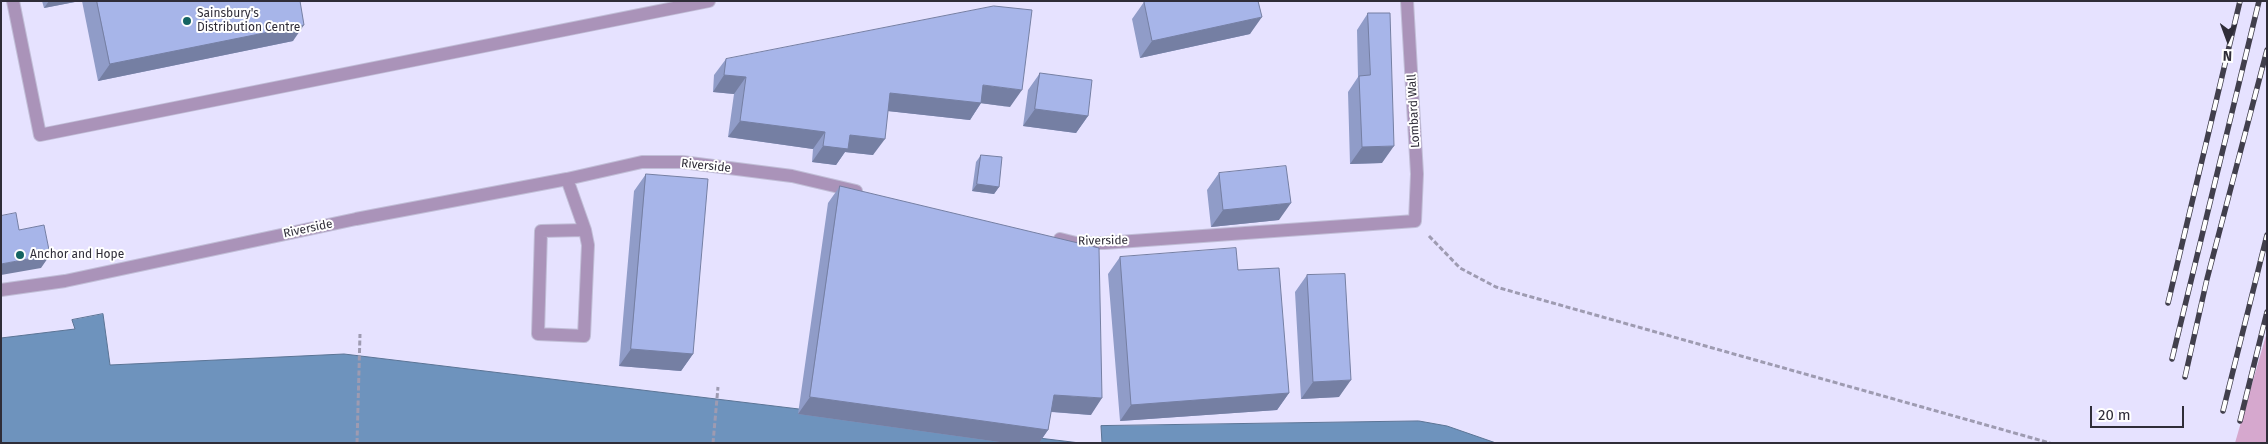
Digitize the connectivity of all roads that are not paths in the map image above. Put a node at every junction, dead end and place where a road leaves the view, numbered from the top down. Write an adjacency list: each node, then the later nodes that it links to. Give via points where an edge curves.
1 (13, 1): 2 (street, via 40,135)
2 (709, 1)
3 (1407, 1): 6 (street, Lombard Wall, via 1417,174)
4 (567, 179): 5 (street, Riverside, via 642,162 682,162 792,176); 7 (street); 9 (street, Riverside, via 356,219 65,281)
5 (869, 194)
6 (1415, 221): 8 (street, Riverside, via 1104,243 1076,243)
7 (586, 230): 7 (street, via 584,336 538,334 541,231)
8 (1050, 237)
9 (1, 290)

